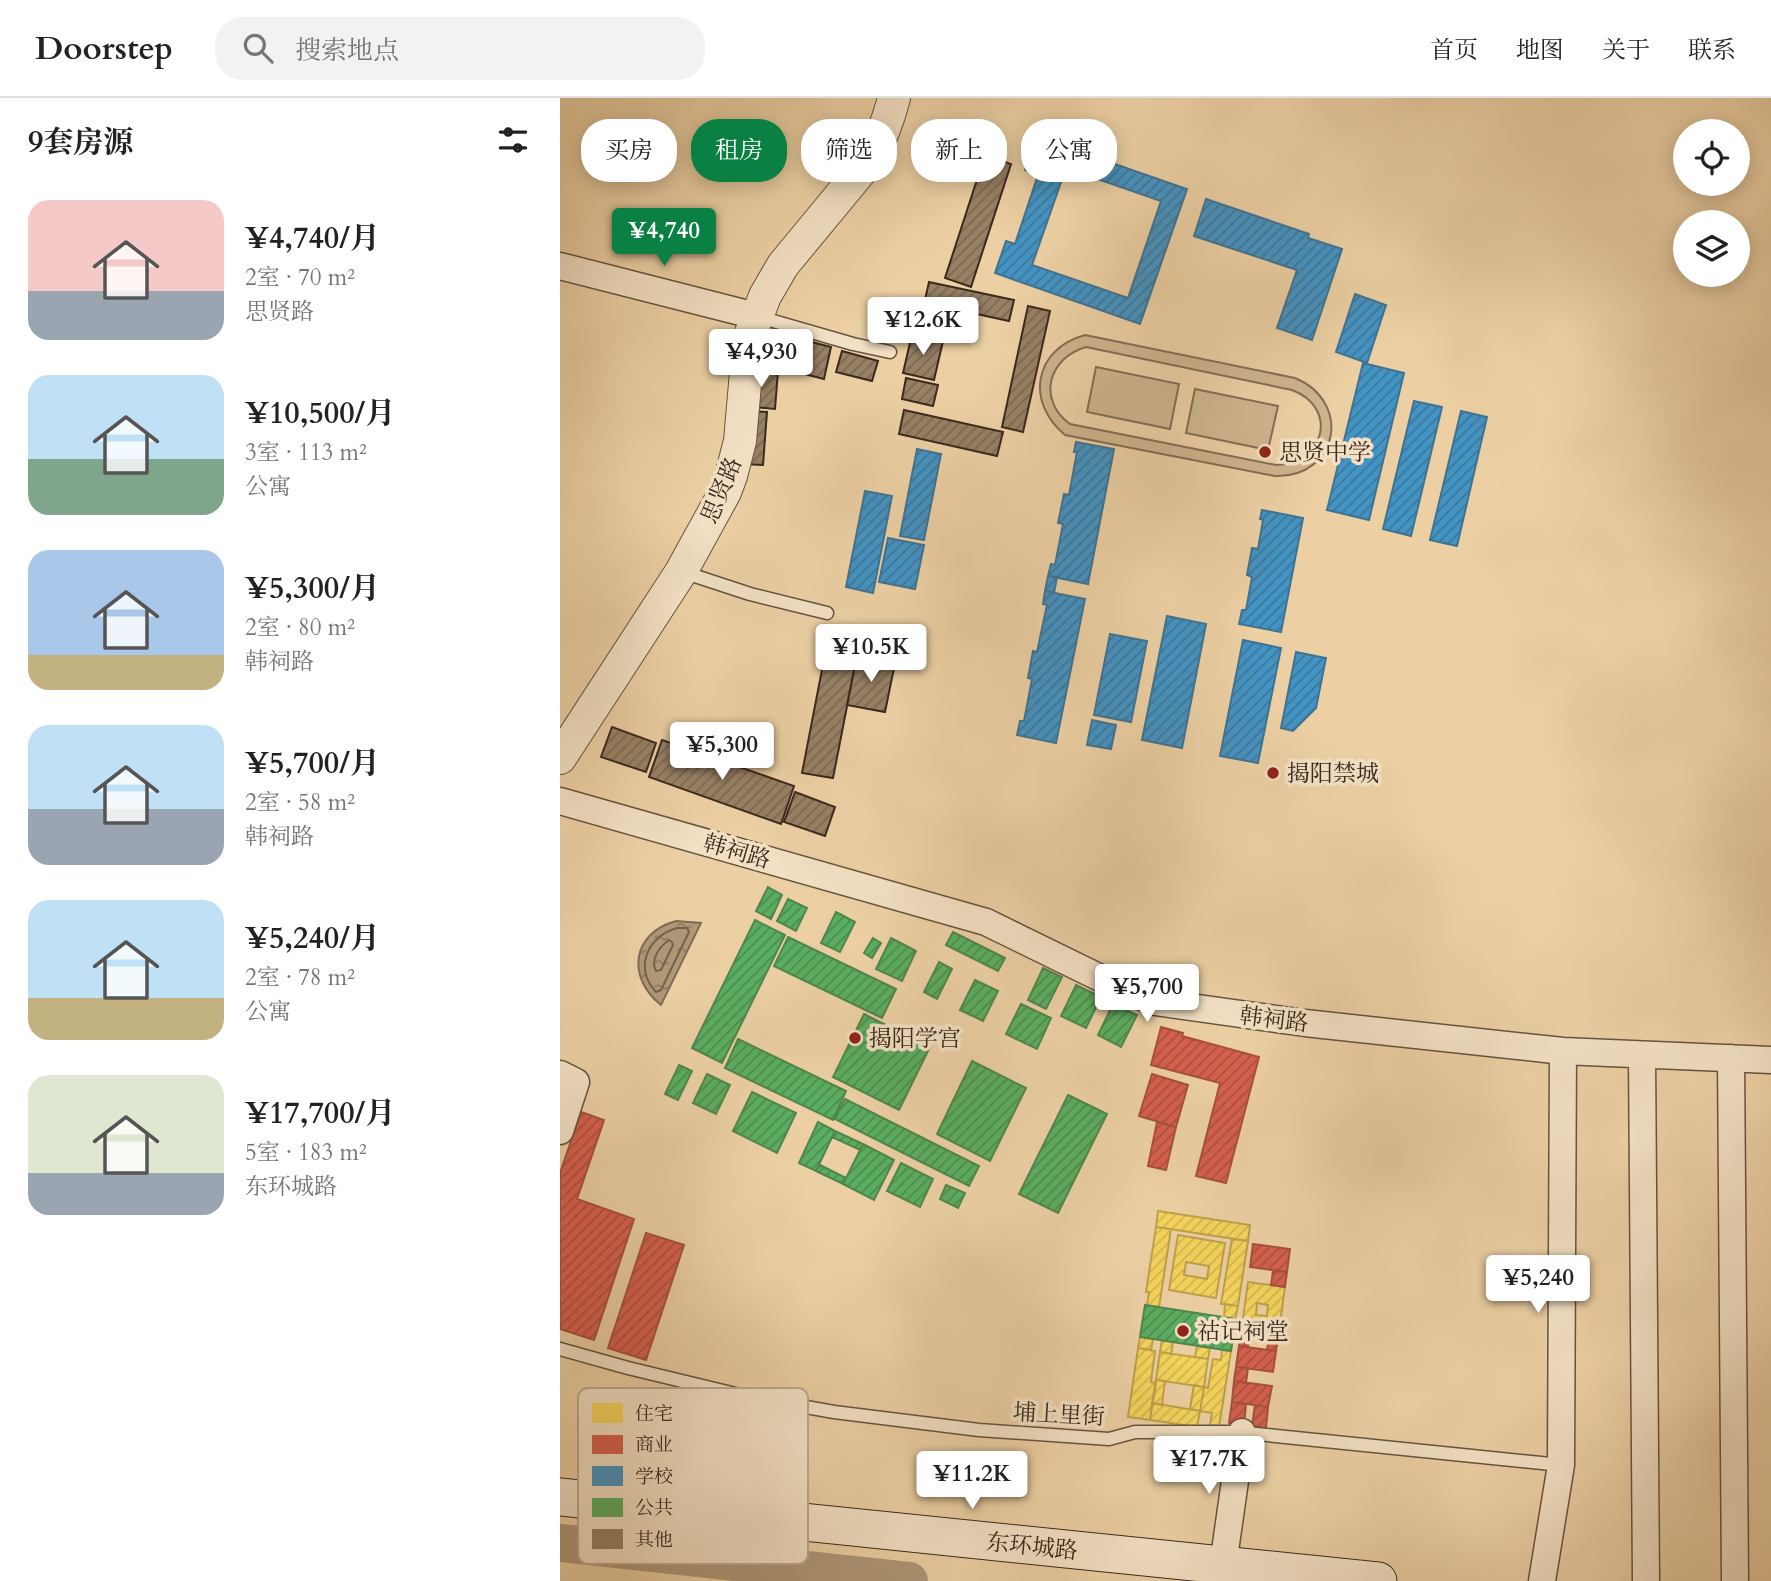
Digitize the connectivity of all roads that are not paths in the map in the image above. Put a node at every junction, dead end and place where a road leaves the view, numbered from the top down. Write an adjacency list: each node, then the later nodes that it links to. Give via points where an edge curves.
1 (894, 98): 3 (street, 思贤路, via 881,141 869,161 783,265)
2 (560, 266): 3 (street)
3 (756, 316): 4 (lane); 5 (street, 思贤路, via 748,338 740,442 732,476)
4 (890, 352)
5 (681, 572): 6 (lane); 7 (street, 思贤路)
6 (827, 613)
7 (560, 758)
8 (560, 801): 9 (street, 韩祠路, via 986,922 1155,1002)
9 (1563, 1051): 10 (street, 韩祠路); 19 (street)
10 (1642, 1055): 11 (street, 韩祠路); 26 (street)
11 (1731, 1058): 12 (street, 韩祠路); 27 (street)
12 (1771, 1060)
13 (568, 1078): 14 (street)
14 (560, 1131)
15 (560, 1349): 16 (lane, 埔上里街)
16 (711, 1388)
17 (808, 1407): 18 (lane, 埔上里街, via 978,1430 1109,1440 1135,1432)
18 (1242, 1433): 19 (lane, 埔上里街); 23 (street)
19 (1561, 1465): 25 (street)
20 (560, 1497): 21 (main road, 东环城路)
21 (578, 1499)
22 (808, 1522): 23 (main road, 东环城路)
23 (1223, 1565): 24 (main road, 东环城路)
24 (1378, 1581)
25 (1542, 1581)
26 (1646, 1581)
27 (1735, 1581)

